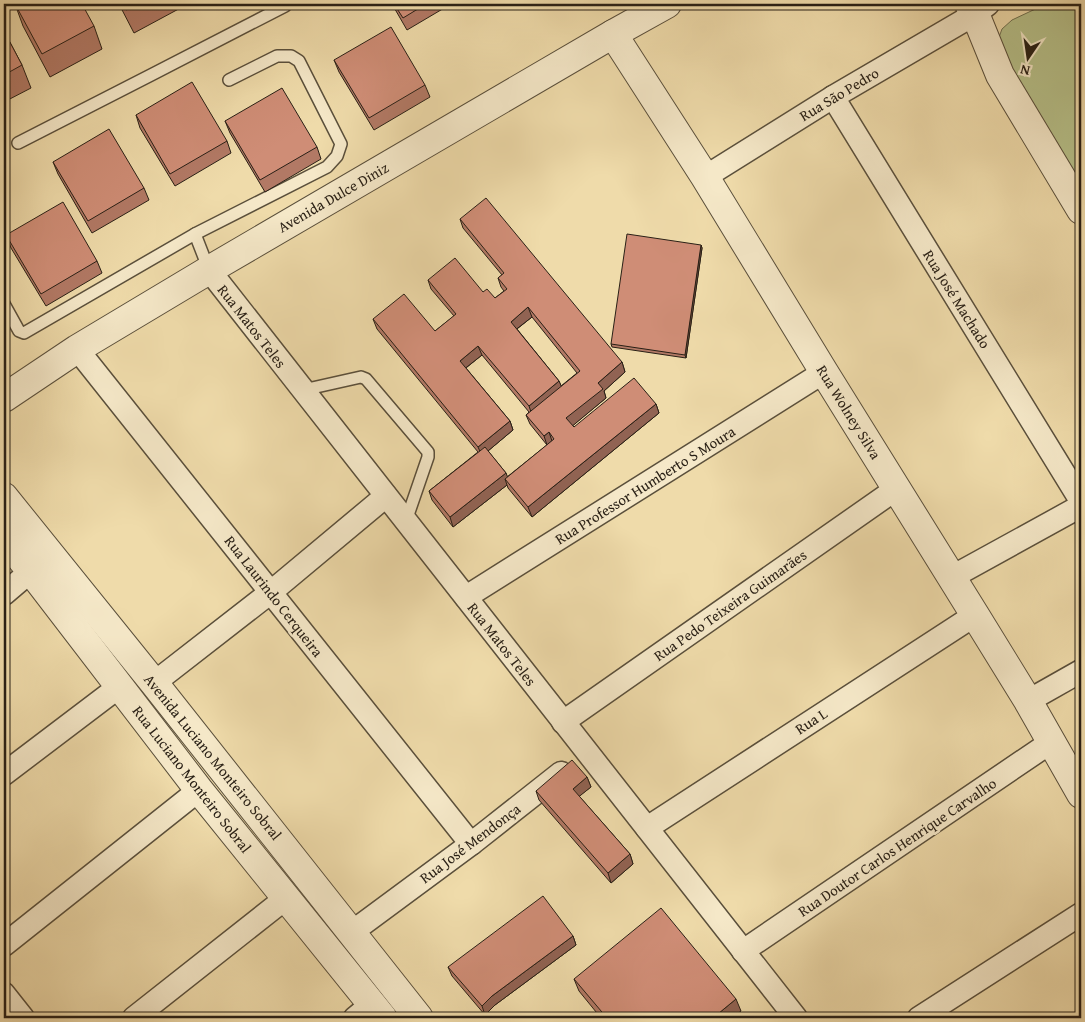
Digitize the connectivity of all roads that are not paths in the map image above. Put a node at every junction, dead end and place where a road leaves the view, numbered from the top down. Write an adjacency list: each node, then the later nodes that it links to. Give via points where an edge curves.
1 (667, 4): 4 (street, Avenida Dulce Diniz)
2 (285, 6): 7 (lane)
3 (977, 7): 6 (street, Rua São Pedro); 9 (street, via 1000,74)
4 (612, 34): 8 (street, Rua Wolney Silva); 11 (street, Avenida Dulce Diniz)
5 (229, 80): 10 (lane, via 277,56 291,56 299,61 341,144 337,156 327,167)
6 (833, 97): 8 (street, Rua São Pedro); 20 (street, Rua José Machado)
7 (18, 143)
8 (705, 177): 14 (street, Rua Wolney Silva)
9 (1081, 210)
10 (195, 234): 11 (lane); 12 (lane, via 24,333 19,331)
11 (209, 270): 13 (street, Avenida Dulce Diniz); 15 (street, Rua Matos Teles)
12 (4, 304)
13 (77, 349): 16 (street, Avenida Dulce Diniz); 26 (street, Rua Laurindo Cerqueira)
14 (824, 372): 17 (street, Rua Wolney Silva); 28 (street, Rua Professor Humberto S Moura)
15 (303, 390): 18 (street, Rua Matos Teles); 22 (lane, via 361,377 428,452)
16 (4, 398)
17 (896, 488): 25 (street, Rua Wolney Silva); 34 (street, Rua Pedo Teixeira Guimarães)
18 (386, 496): 22 (street, Rua Matos Teles); 26 (street)
19 (4, 498): 31 (street, Avenida Luciano Monteiro Sobral)
20 (1081, 501)
21 (1081, 506): 25 (street)
22 (406, 521): 28 (street, Rua Matos Teles)
23 (4, 538): 24 (street, Rua Luciano Monteiro Sobral)
24 (31, 571): 27 (street); 32 (street, Rua Luciano Monteiro Sobral)
25 (952, 577): 29 (street, Rua Wolney Silva)
26 (271, 592): 31 (street); 41 (street, Rua Laurindo Cerqueira)
27 (4, 594)
28 (466, 597): 34 (street, Rua Matos Teles)
29 (975, 615): 33 (street, Rua Wolney Silva); 40 (street, Rua L)
30 (1081, 671): 33 (street)
31 (154, 683): 44 (street, Avenida Luciano Monteiro Sobral)
32 (120, 686): 37 (street); 38 (street, Rua Luciano Monteiro Sobral)
33 (1028, 701): 35 (street, Rua Wolney Silva)
34 (563, 722): 36 (street, Rua Matos Teles)
35 (1051, 742): 39 (street, Rua Wolney Silva); 46 (street, Rua Doutor Carlos Henrique Carvalho)
36 (588, 753): 40 (street, Rua Matos Teles); 41 (street, Rua José Mendonça)
37 (4, 774)
38 (200, 790): 42 (street, Rua Luciano Monteiro Sobral); 45 (street)
39 (1081, 794)
40 (647, 828): 46 (street, Rua Matos Teles)
41 (471, 844): 44 (street, Rua José Mendonça)
42 (286, 898): 48 (street, Rua Luciano Monteiro Sobral); 51 (street)
43 (1081, 914): 53 (street)
44 (352, 932): 52 (street, Avenida Luciano Monteiro Sobral)
45 (7, 936)
46 (743, 951): 49 (street, Rua Matos Teles)
47 (4, 994): 50 (street)
48 (370, 1014)
49 (786, 1015)
50 (23, 1018)
51 (134, 1018)
52 (419, 1018)
53 (919, 1018)

